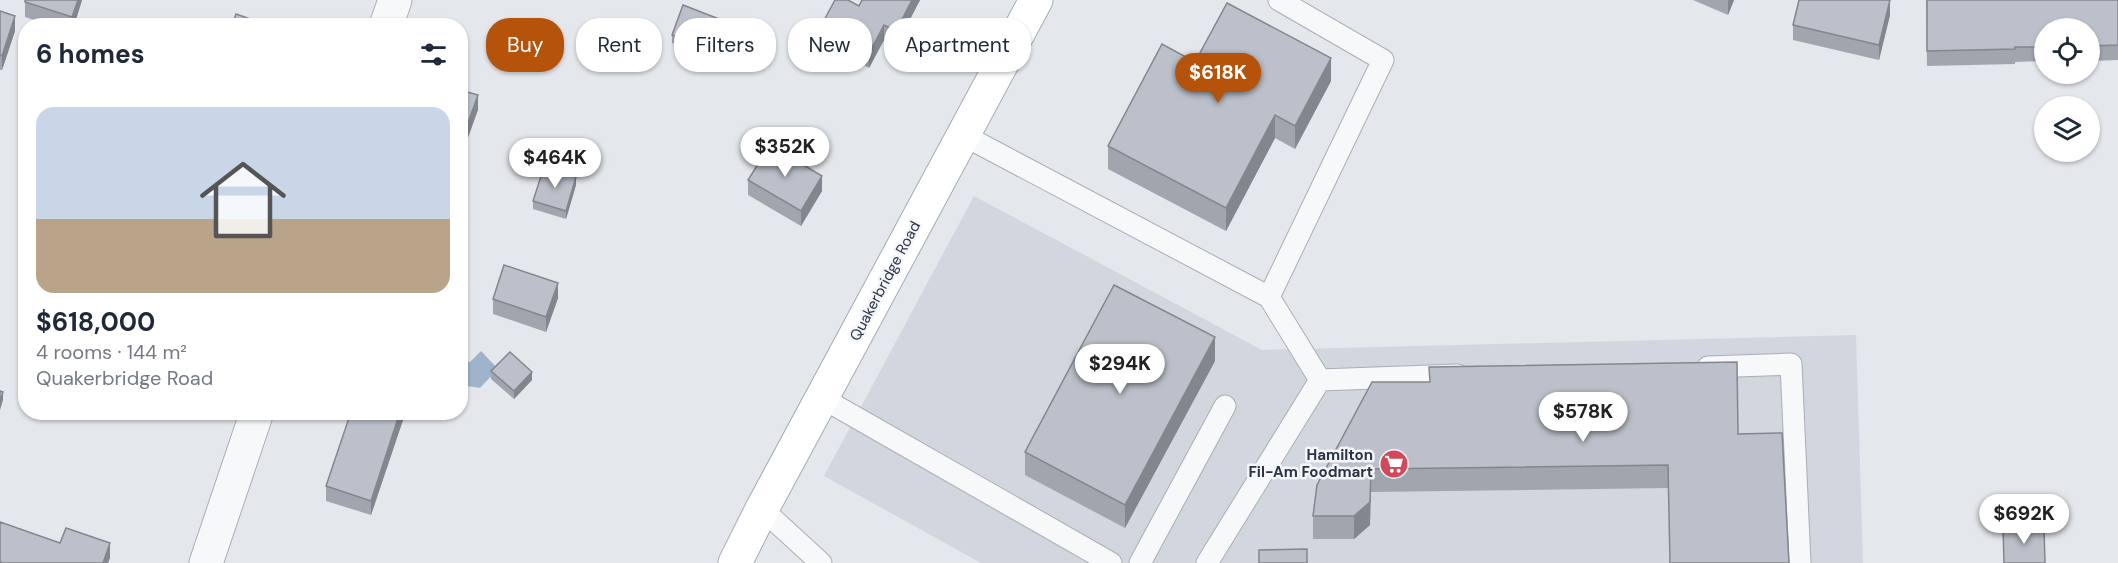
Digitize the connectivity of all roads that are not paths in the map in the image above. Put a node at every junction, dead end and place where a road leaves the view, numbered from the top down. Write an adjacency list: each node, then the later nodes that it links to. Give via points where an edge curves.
1 (395, 0): 4 (street)
2 (1036, 0): 5 (main road, Quakerbridge Road)
3 (1279, 0): 6 (lane, via 1383,60)
4 (389, 18)
5 (963, 135): 6 (lane); 10 (main road, Quakerbridge Road)
6 (1269, 297): 9 (lane)
7 (1685, 368): 20 (lane, via 1791,364)
8 (1473, 375): 9 (lane)
9 (1320, 380): 19 (lane)
10 (822, 398): 13 (main road, Quakerbridge Road); 17 (lane)
11 (1225, 406): 18 (lane)
12 (253, 420): 14 (street)
13 (762, 509): 15 (main road, Quakerbridge Road); 16 (lane)
14 (206, 563)
15 (735, 563)
16 (821, 563)
17 (1112, 563)
18 (1140, 563)
19 (1207, 563)
20 (1800, 563)

